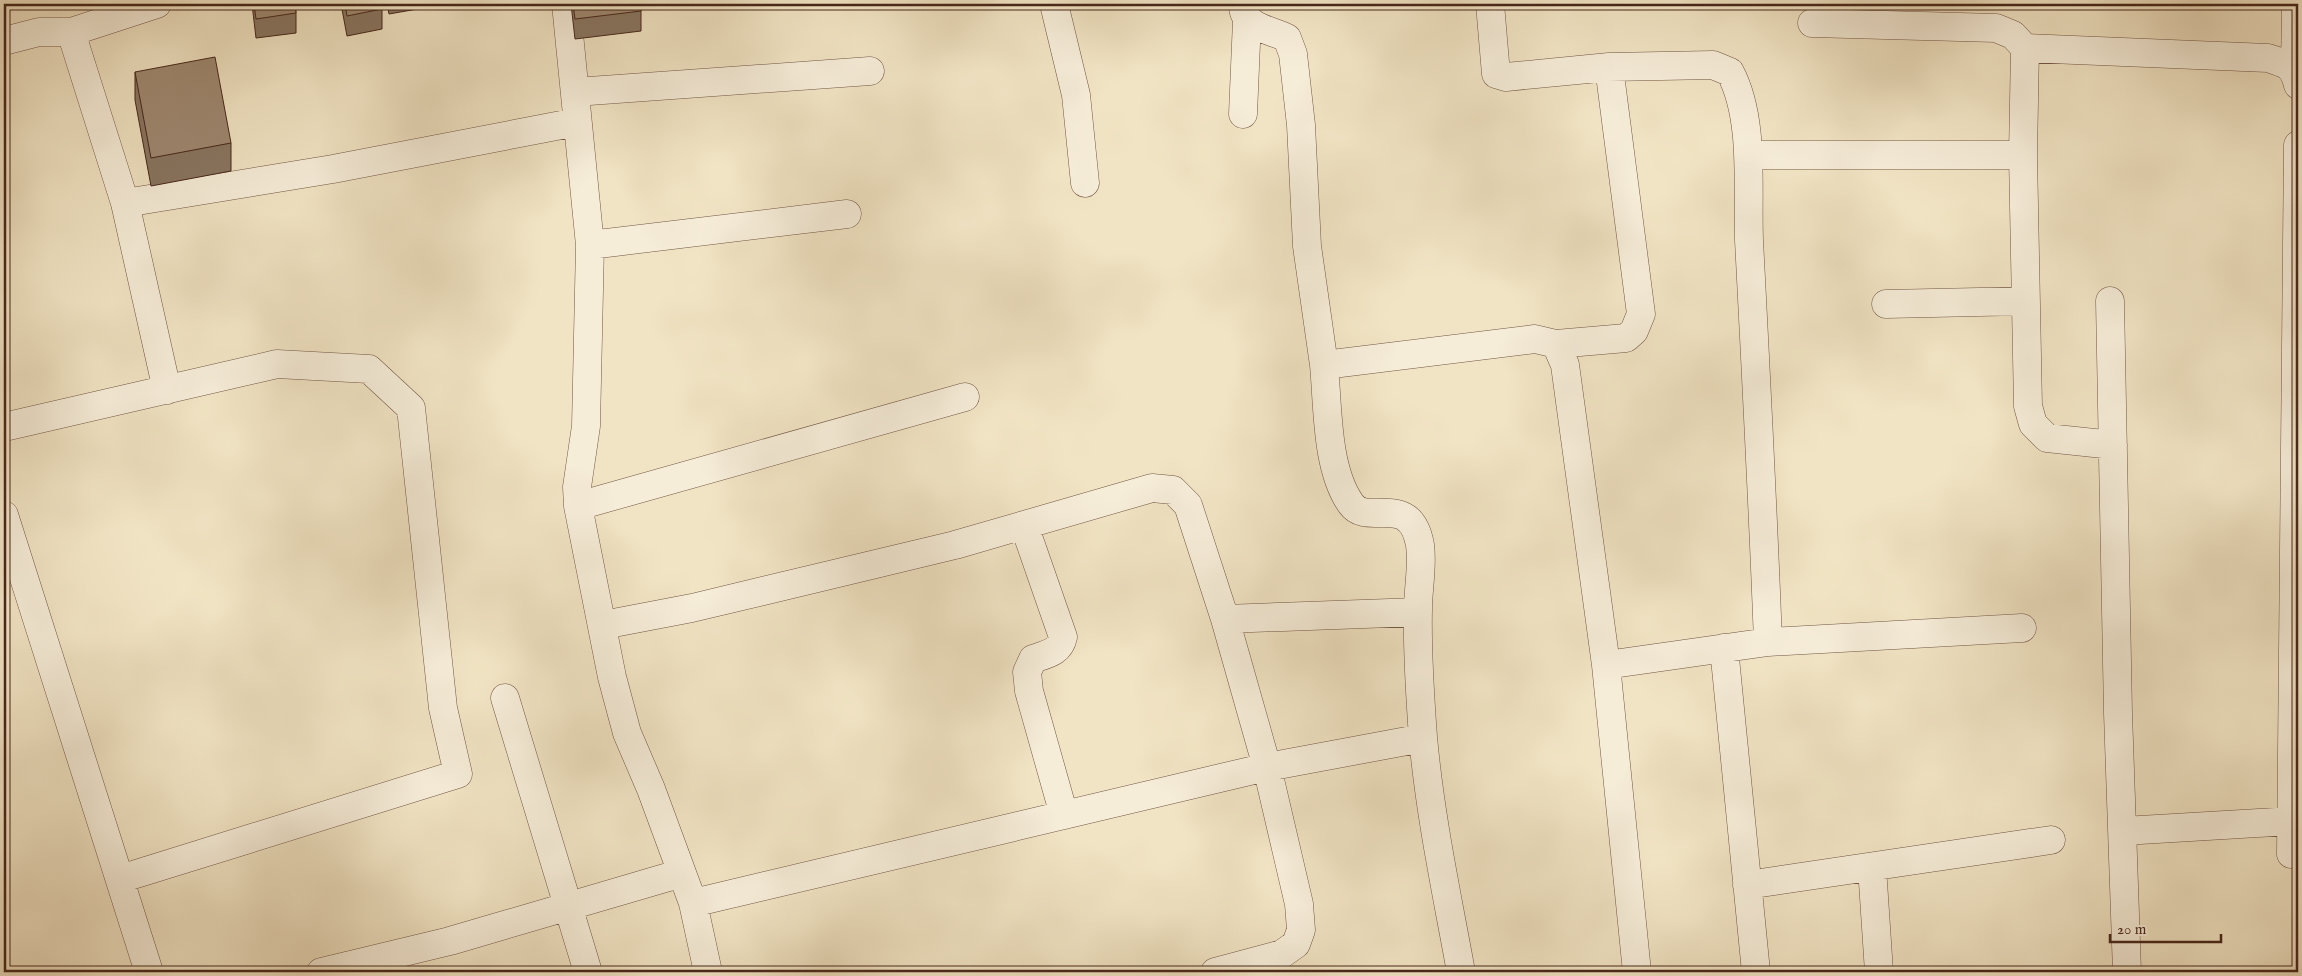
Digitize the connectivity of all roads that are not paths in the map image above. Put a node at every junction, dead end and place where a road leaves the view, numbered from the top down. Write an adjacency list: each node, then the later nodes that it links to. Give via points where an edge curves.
1 (157, 4): 8 (street)
2 (566, 4): 14 (street)
3 (1054, 4): 20 (street, via 1076,95)
4 (1490, 4): 11 (street, via 1496,74 1506,77)
5 (2296, 4): 13 (street)
6 (1245, 12): 15 (street); 28 (street, via 1255,26 1287,38 1293,54 1301,125 1307,246)
7 (1812, 23): 10 (street, via 1996,28 2013,36)
8 (71, 32): 9 (street, via 39,32); 21 (street)
9 (4, 41)
10 (2025, 48): 13 (street, via 2268,58 2286,63); 19 (street)
11 (1609, 67): 18 (street, via 1712,65 1730,72 1740,90); 27 (street, via 1641,314 1634,331 1626,338)
12 (870, 71): 14 (street)
13 (2297, 79)
14 (574, 92): 16 (street)
15 (1243, 114)
16 (577, 122): 21 (street, via 334,169); 23 (street)
17 (2298, 145): 47 (street)
18 (1748, 155): 19 (street); 40 (street)
19 (2023, 155): 24 (street)
20 (1085, 183)
21 (125, 202): 29 (street)
22 (846, 214): 23 (street)
23 (590, 245): 33 (street, via 586,426 577,487)
24 (2025, 301): 26 (street); 32 (street, via 2028,406 2033,424 2047,438)
25 (2110, 301): 32 (street)
26 (1886, 304)
27 (1556, 344): 28 (street, via 1535,339); 42 (street, via 1565,365)
28 (1324, 365): 36 (street, via 1334,460 1341,487 1352,506 1368,513 1398,513 1412,522 1420,546)
29 (167, 390): 31 (street); 53 (street, via 277,364 369,369 411,408 443,708 458,774)
30 (965, 397): 33 (street)
31 (4, 427)
32 (2112, 445): 48 (street)
33 (578, 506): 38 (street)
34 (4, 515): 53 (street)
35 (1024, 525): 37 (street, via 1152,488 1173,490 1188,505); 38 (street, via 955,545 692,608); 46 (street, via 1063,637 1061,646 1054,652 1033,659 1027,672 1029,691)
36 (1418, 612): 37 (street); 44 (street)
37 (1225, 619): 45 (street)
38 (604, 625): 52 (street, via 612,677 627,733)
39 (2022, 628): 40 (street)
40 (1768, 642): 41 (street)
41 (1724, 648): 42 (street); 54 (street)
42 (1606, 665): 63 (street)
43 (505, 698): 56 (street)
44 (1423, 738): 45 (street); 62 (street)
45 (1268, 767): 46 (street); 61 (street, via 1301,930 1296,944 1282,954)
46 (1064, 815): 55 (street)
47 (2292, 821): 48 (street); 50 (street)
48 (2124, 831): 66 (street)
49 (2051, 840): 51 (street)
50 (2291, 854)
51 (1872, 867): 54 (street); 65 (street)
52 (682, 873): 55 (street); 56 (street)
53 (120, 880): 57 (street)
54 (1747, 885): 64 (street)
55 (693, 903): 60 (street)
56 (569, 905): 58 (street, via 450,940); 59 (street)
57 (148, 972)
58 (321, 972)
59 (588, 972)
60 (708, 972)
61 (1215, 972)
62 (1461, 972)
63 (1637, 972)
64 (1756, 972)
65 (1879, 972)
66 (2127, 972)

